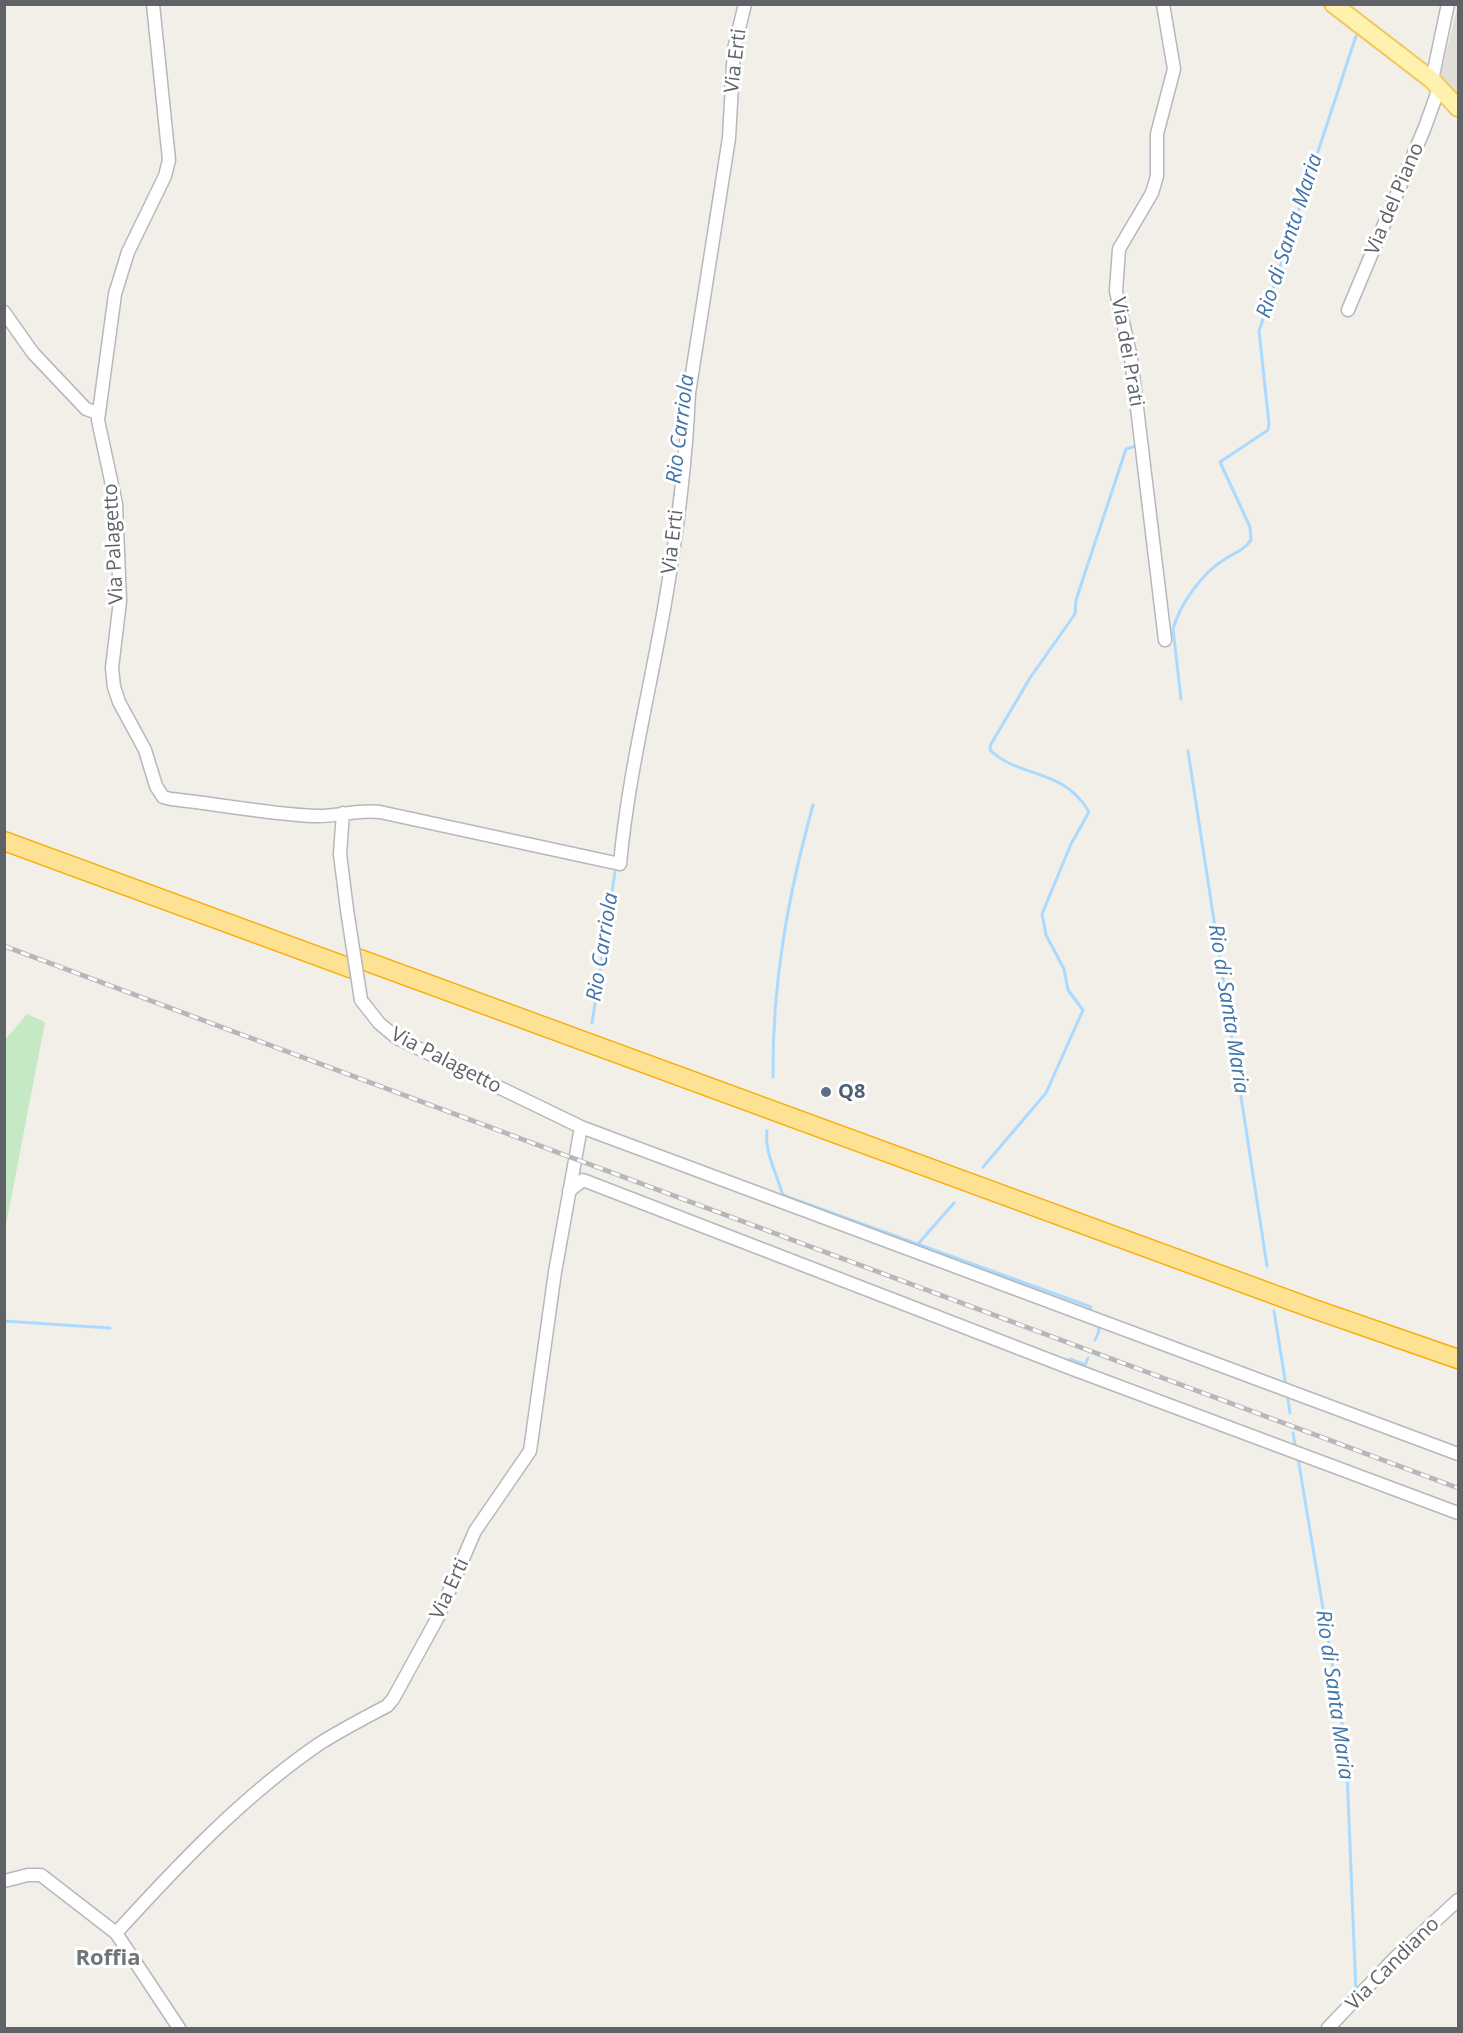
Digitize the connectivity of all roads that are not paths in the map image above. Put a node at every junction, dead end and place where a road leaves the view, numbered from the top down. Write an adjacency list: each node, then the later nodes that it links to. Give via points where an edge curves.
1 (153, 4): 10 (street, Via Palagetto, via 169,160 128,252 115,294)
2 (745, 4): 15 (street, Via Erti, via 734,49 729,138 689,393 665,601)
3 (1162, 4): 11 (street, Via dei Prati, via 1174,69 1157,134 1157,176 1152,193 1119,249 1116,291 1131,358)
4 (1333, 4): 6 (main road)
5 (1448, 4): 6 (street, Via del Piano)
6 (1435, 84): 7 (main road); 8 (street, Via del Piano, via 1425,128)
7 (1458, 108)
8 (1348, 310)
9 (4, 312): 10 (street, via 41,362 86,409)
10 (98, 413): 12 (street, Via Palagetto, via 116,504 120,601 112,668 114,687 145,750 156,786 163,797 171,799 308,816)
11 (1165, 640)
12 (343, 813): 15 (street, Via Palagetto, via 380,812); 17 (street, Via Palagetto, bridge, via 340,854 361,1000 387,1033)
13 (4, 829): 16 (highway)
14 (4, 841): 16 (highway)
15 (620, 864)
16 (355, 964): 19 (highway); 20 (highway, via 1317,1323)
17 (581, 1127): 18 (street, Via Erti); 21 (street, Via Palagetto)
18 (569, 1191): 22 (street, via 583,1180); 25 (street, Via Erti, via 530,1451 475,1532 438,1617 393,1699 321,1743 245,1802 183,1860)
19 (1458, 1359)
20 (1458, 1371)
21 (1458, 1454)
22 (1458, 1513)
23 (4, 1881): 25 (street, via 41,1875)
24 (1458, 1900): 27 (street, Via Candiano)
25 (116, 1933): 26 (street)
26 (179, 2028)
27 (1328, 2028)

